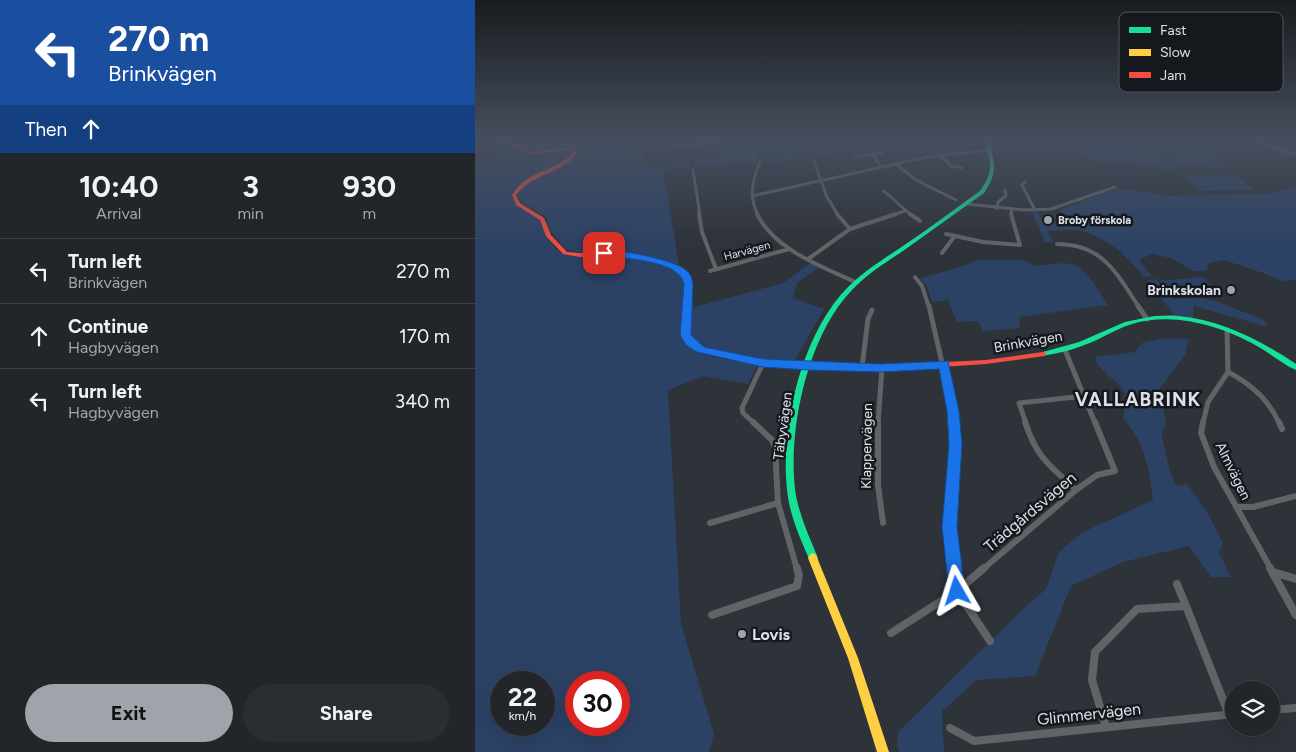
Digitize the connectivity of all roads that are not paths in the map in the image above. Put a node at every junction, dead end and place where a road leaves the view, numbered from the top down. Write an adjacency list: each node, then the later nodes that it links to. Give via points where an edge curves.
1 (534, 176): 36 (street, Brinkvägen, via 521,185 515,195 518,204 543,219 549,236 565,253 619,254 669,264 681,270 689,284 685,335 690,342 701,350)
2 (694, 176): 28 (street, via 703,232)
3 (754, 176): 13 (street)
4 (819, 176): 8 (street)
5 (837, 176): 8 (street)
6 (911, 176): 14 (street)
7 (992, 176): 15 (street, Täbyvägen, via 982,192)
8 (820, 180): 13 (street); 21 (street, via 828,201)
9 (1025, 182): 19 (street, via 1022,185)
10 (1115, 187): 19 (street, via 1061,207)
11 (1005, 190): 16 (street, via 1006,196)
12 (884, 191): 18 (street)
13 (751, 196): 25 (street, via 761,224)
14 (956, 200)
15 (967, 204): 16 (street); 31 (street, Täbyvägen)
16 (996, 208): 17 (street)
17 (1011, 209): 19 (street); 23 (street, via 1020,245)
18 (905, 210): 20 (street); 21 (street)
19 (1035, 210)
20 (920, 221)
21 (850, 229): 27 (street)
22 (946, 234): 23 (street)
23 (954, 237): 26 (street)
24 (1057, 244): 33 (street, via 1078,245 1101,256)
25 (789, 249): 27 (street); 28 (street, Harvägen)
26 (942, 253)
27 (808, 259): 31 (street)
28 (716, 269): 29 (street, Harvägen)
29 (710, 271)
30 (915, 277): 37 (street, via 927,297)
31 (855, 282): 38 (street, Täbyvägen, via 825,322)
32 (872, 310): 39 (street, via 868,319)
33 (1147, 319): 34 (street, Brinkvägen, via 1198,321); 35 (street, Brinkvägen, via 1127,323)
34 (1227, 330): 40 (street, Brinkvägen, via 1254,340); 42 (street)
35 (1065, 350): 37 (street, Brinkvägen, via 990,362); 43 (street)
36 (763, 363): 38 (street, Brinkvägen); 47 (street, via 742,408 775,447)
37 (944, 364): 41 (street, Brinkvägen); 54 (street, via 953,411 955,444 950,527)
38 (808, 366): 39 (street, Brinkvägen); 66 (street, Täbyvägen, via 797,403 790,450 791,498 853,658)
39 (863, 367): 41 (street, Brinkvägen)
40 (1296, 367)
41 (881, 368): 50 (street, Klappervägen, via 877,470)
42 (1228, 372): 44 (street, via 1256,390 1276,415); 48 (street, Almvägen, via 1208,402 1201,433 1214,467)
43 (1085, 396): 45 (street, Trädgårdsvägen, via 1115,471 1097,474); 45 (street, via 1019,403 1040,457)
44 (1282, 429)
45 (1075, 490): 54 (street, Trädgårdsvägen)
46 (1296, 496): 48 (street, via 1253,507)
47 (779, 504): 49 (street); 56 (street, via 799,575 797,586)
48 (1236, 507): 51 (street, Almvägen)
49 (710, 523)
50 (883, 524)
51 (1273, 572): 52 (street); 57 (street, Almvägen)
52 (1296, 579)
53 (1177, 584): 55 (street)
54 (957, 591): 58 (street, Trädgårdsvägen); 59 (street)
55 (1186, 606): 60 (street); 64 (street, via 1137,609 1095,652 1092,680)
56 (712, 615)
57 (1296, 615)
58 (891, 633)
59 (990, 641)
60 (1225, 700)
61 (1296, 708): 62 (street)
62 (1280, 709)
63 (1225, 715): 64 (street, Glimmervägen)
64 (1106, 727): 65 (street, Glimmervägen, via 975,740)
65 (950, 728)
66 (883, 752)

